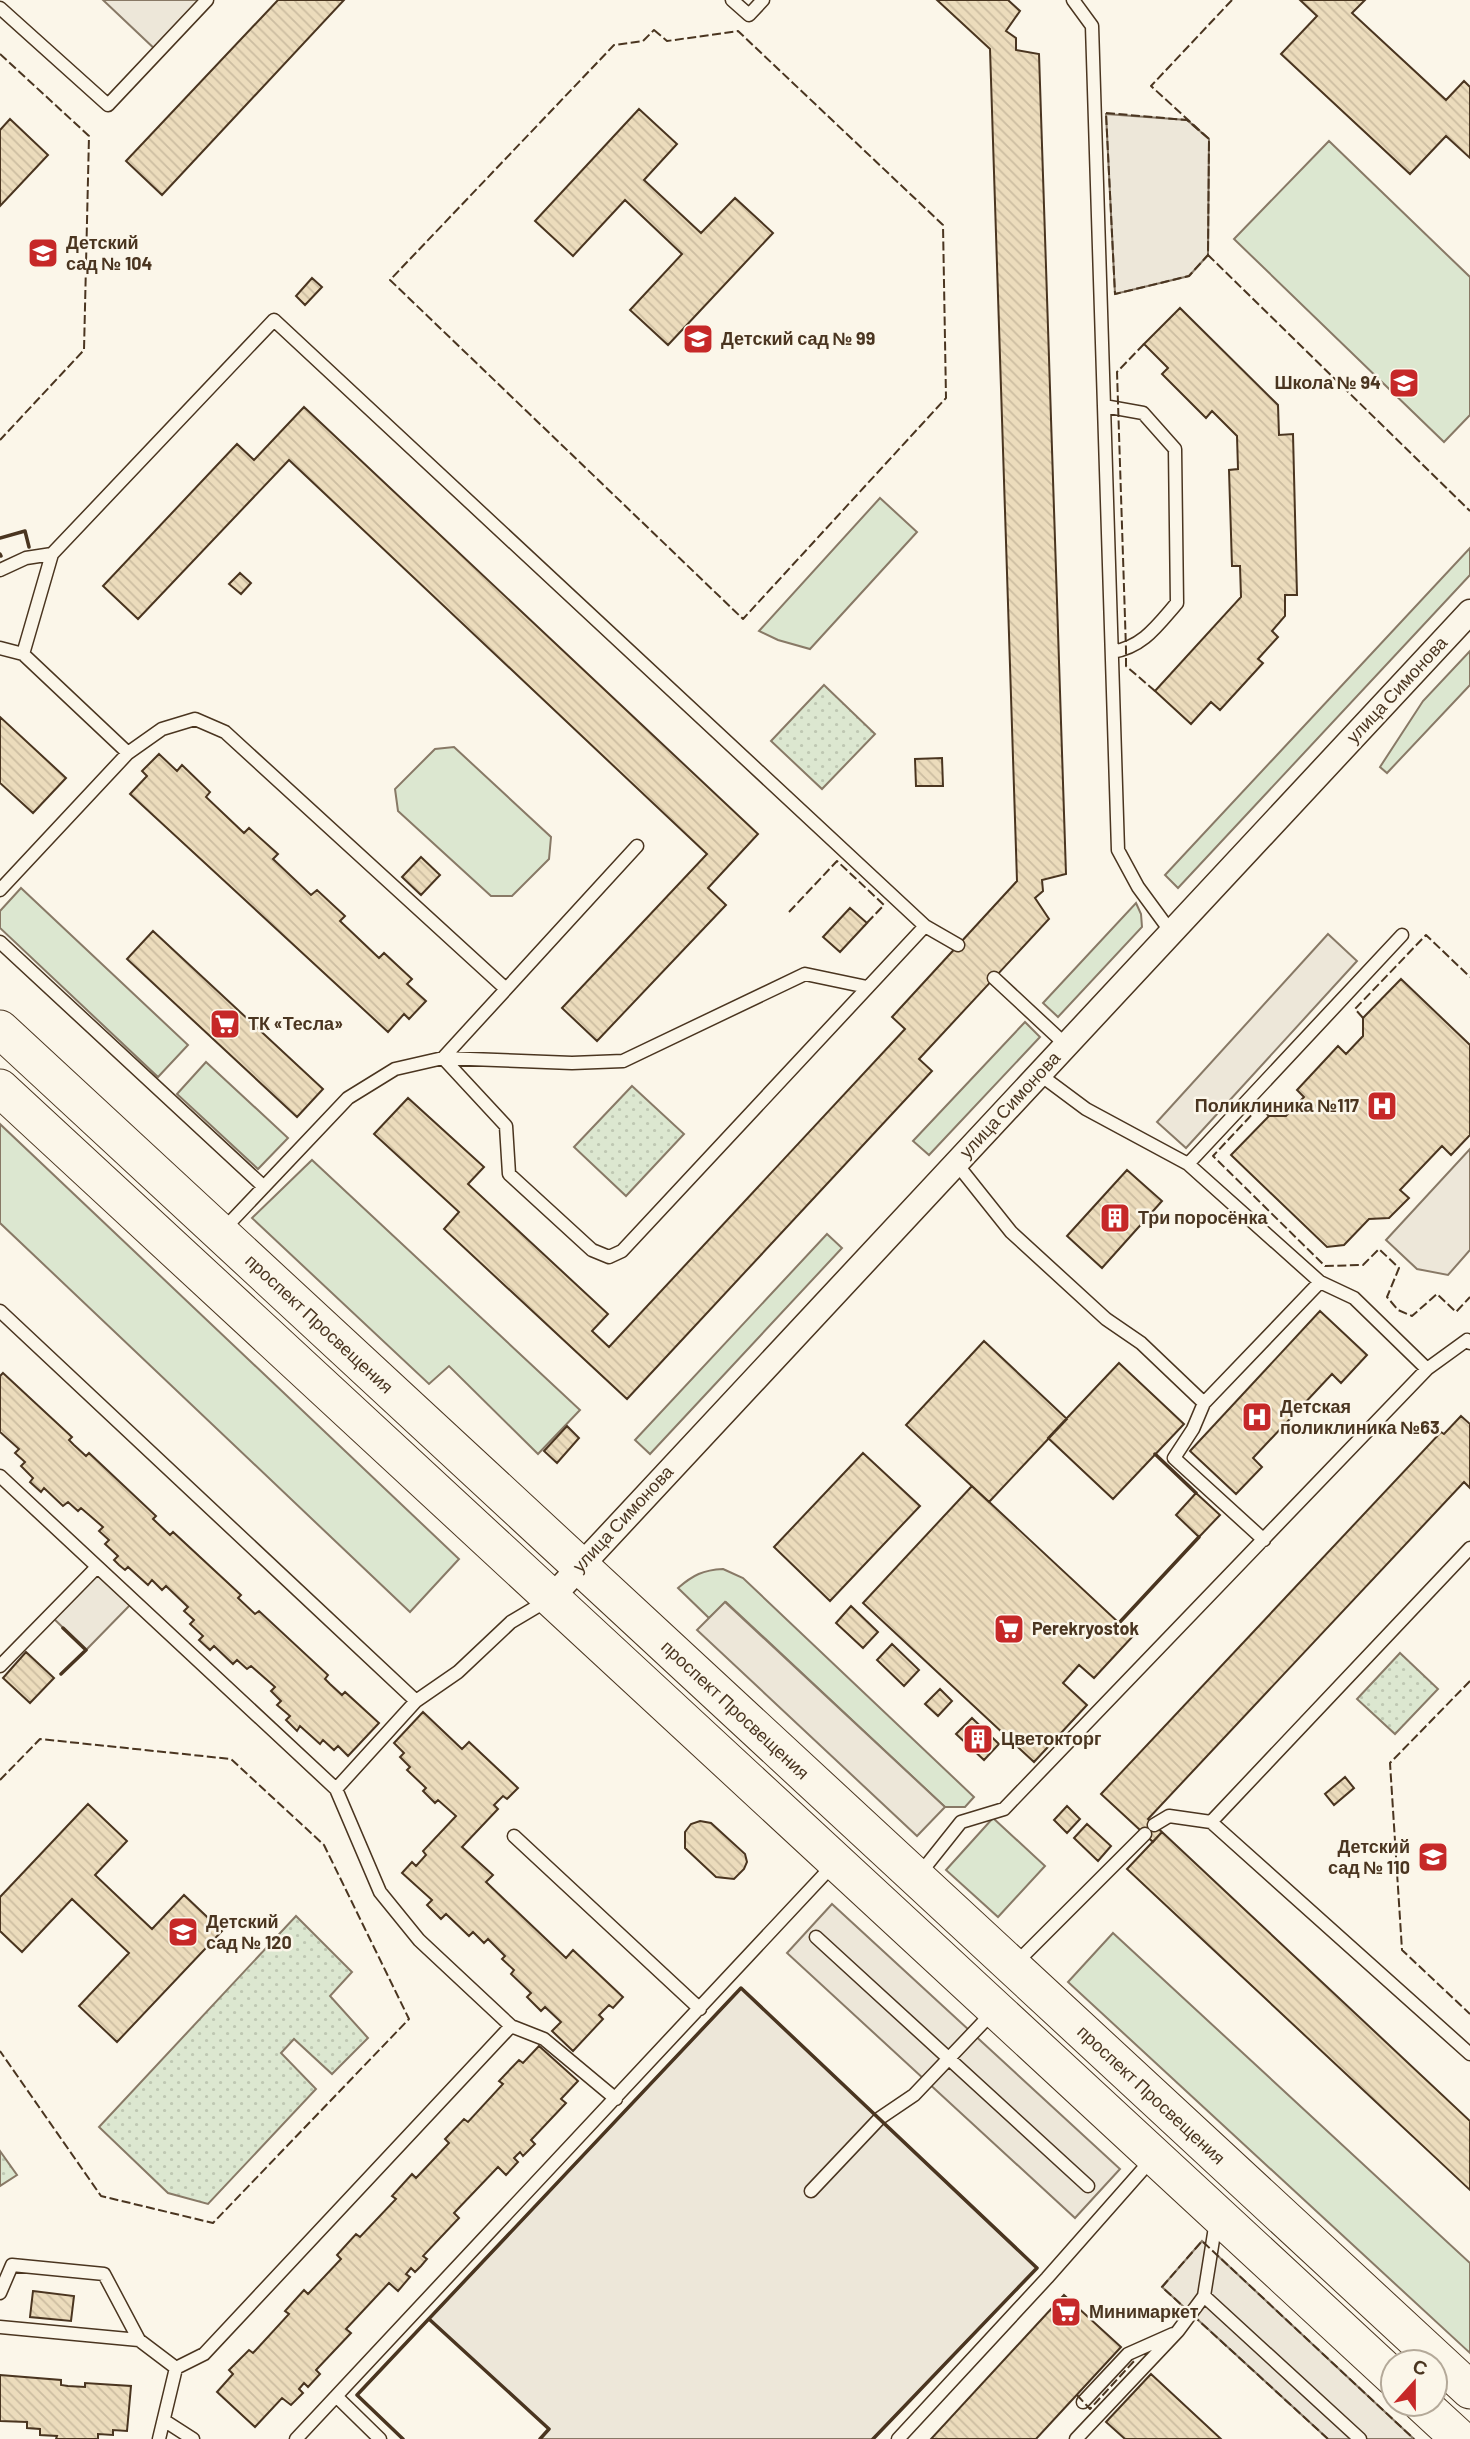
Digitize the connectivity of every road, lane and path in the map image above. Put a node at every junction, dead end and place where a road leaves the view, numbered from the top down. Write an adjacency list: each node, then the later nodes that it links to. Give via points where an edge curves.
1 (207, 0): 5 (lane, via 108,105)
2 (732, 0): 3 (lane, via 749,15)
3 (763, 0)
4 (1073, 0): 6 (lane, via 1092,26)
5 (0, 8)
6 (1104, 406): 11 (lane); 11 (lane, via 1143,413 1175,449 1177,603 1146,639)
7 (52, 554): 8 (lane); 12 (lane); 16 (lane, via 274,320)
8 (0, 569)
9 (1470, 612): 17 (street, улица Симонова)
10 (0, 648): 12 (lane)
11 (1112, 652): 17 (lane, via 1118,850)
12 (23, 654): 13 (lane)
13 (128, 754): 15 (lane); 23 (lane, via 162,729 195,719 225,732)
14 (638, 846): 23 (lane)
15 (0, 890)
16 (925, 926): 20 (lane); 22 (lane)
17 (1171, 932): 25 (street, улица Симонова)
18 (1402, 935): 30 (lane)
19 (0, 942): 31 (lane)
20 (958, 945)
21 (994, 978): 25 (lane)
22 (867, 987): 26 (lane, via 805,974 623,1060 572,1063); 26 (lane, via 622,1251 609,1257 592,1250 509,1174 506,1126)
23 (506, 989): 26 (lane)
24 (0, 1029): 32 (main road, проспект Просвещения)
25 (1066, 1045): 27 (street, улица Симонова)
26 (443, 1058): 31 (lane, via 395,1069 348,1098)
27 (1039, 1074): 29 (street, улица Симонова); 30 (lane, via 1086,1109)
28 (0, 1088): 43 (main road)
29 (956, 1163): 37 (lane, via 1011,1232 1106,1319 1141,1343); 41 (street, улица Симонова)
30 (1188, 1164): 33 (lane)
31 (264, 1187): 32 (lane)
32 (220, 1233): 41 (main road, проспект Просвещения)
33 (1320, 1282): 36 (lane, via 1354,1298); 37 (lane)
34 (0, 1311): 45 (lane)
35 (1470, 1343): 36 (lane, via 1467,1340)
36 (1427, 1369): 39 (lane)
37 (1204, 1404): 39 (lane, via 1174,1458)
38 (0, 1476): 42 (lane)
39 (1264, 1540): 50 (lane, via 1004,1809 961,1822)
40 (1470, 1548): 47 (lane)
41 (580, 1566): 43 (street, улица Симонова); 50 (main road, проспект Просвещения)
42 (97, 1567): 44 (lane); 46 (lane)
43 (551, 1598): 45 (lane, via 511,1622 458,1672); 49 (main road)
44 (0, 1666)
45 (415, 1702): 46 (lane)
46 (336, 1789): 55 (lane, via 380,1892 419,1940)
47 (1211, 1822): 52 (lane, via 1169,1816); 56 (lane)
48 (514, 1836): 53 (lane)
49 (836, 1862): 53 (lane); 54 (main road)
50 (917, 1878): 52 (main road, проспект Просвещения)
51 (816, 1937): 57 (lane)
52 (1013, 1966): 70 (main road, проспект Просвещения)
53 (699, 2009): 58 (lane)
54 (995, 2009): 57 (lane); 59 (main road)
55 (511, 2026): 58 (lane, via 544,2039); 69 (lane, via 204,2354)
56 (1470, 2054)
57 (949, 2059): 60 (lane); 61 (lane, via 915,2095 880,2118)
58 (616, 2099): 71 (lane)
59 (1154, 2156): 62 (main road); 79 (lane)
60 (1088, 2186)
61 (811, 2190)
62 (1217, 2214): 64 (lane); 68 (main road)
63 (0, 2293): 67 (lane, via 12,2265 104,2274)
64 (1204, 2296): 66 (lane); 81 (lane)
65 (0, 2327): 67 (lane)
66 (1178, 2331): 72 (lane, via 1128,2354); 80 (lane)
67 (139, 2340): 69 (lane)
68 (1379, 2364)
69 (176, 2368): 74 (lane)
70 (1470, 2390)
71 (337, 2397): 77 (lane); 78 (lane)
72 (1083, 2402)
73 (1437, 2418): 82 (main road)
74 (165, 2421): 75 (lane); 76 (lane)
75 (159, 2439)
76 (193, 2439)
77 (296, 2439)
78 (380, 2439)
79 (898, 2439)
80 (1076, 2439)
81 (1360, 2439)
82 (1460, 2439)

